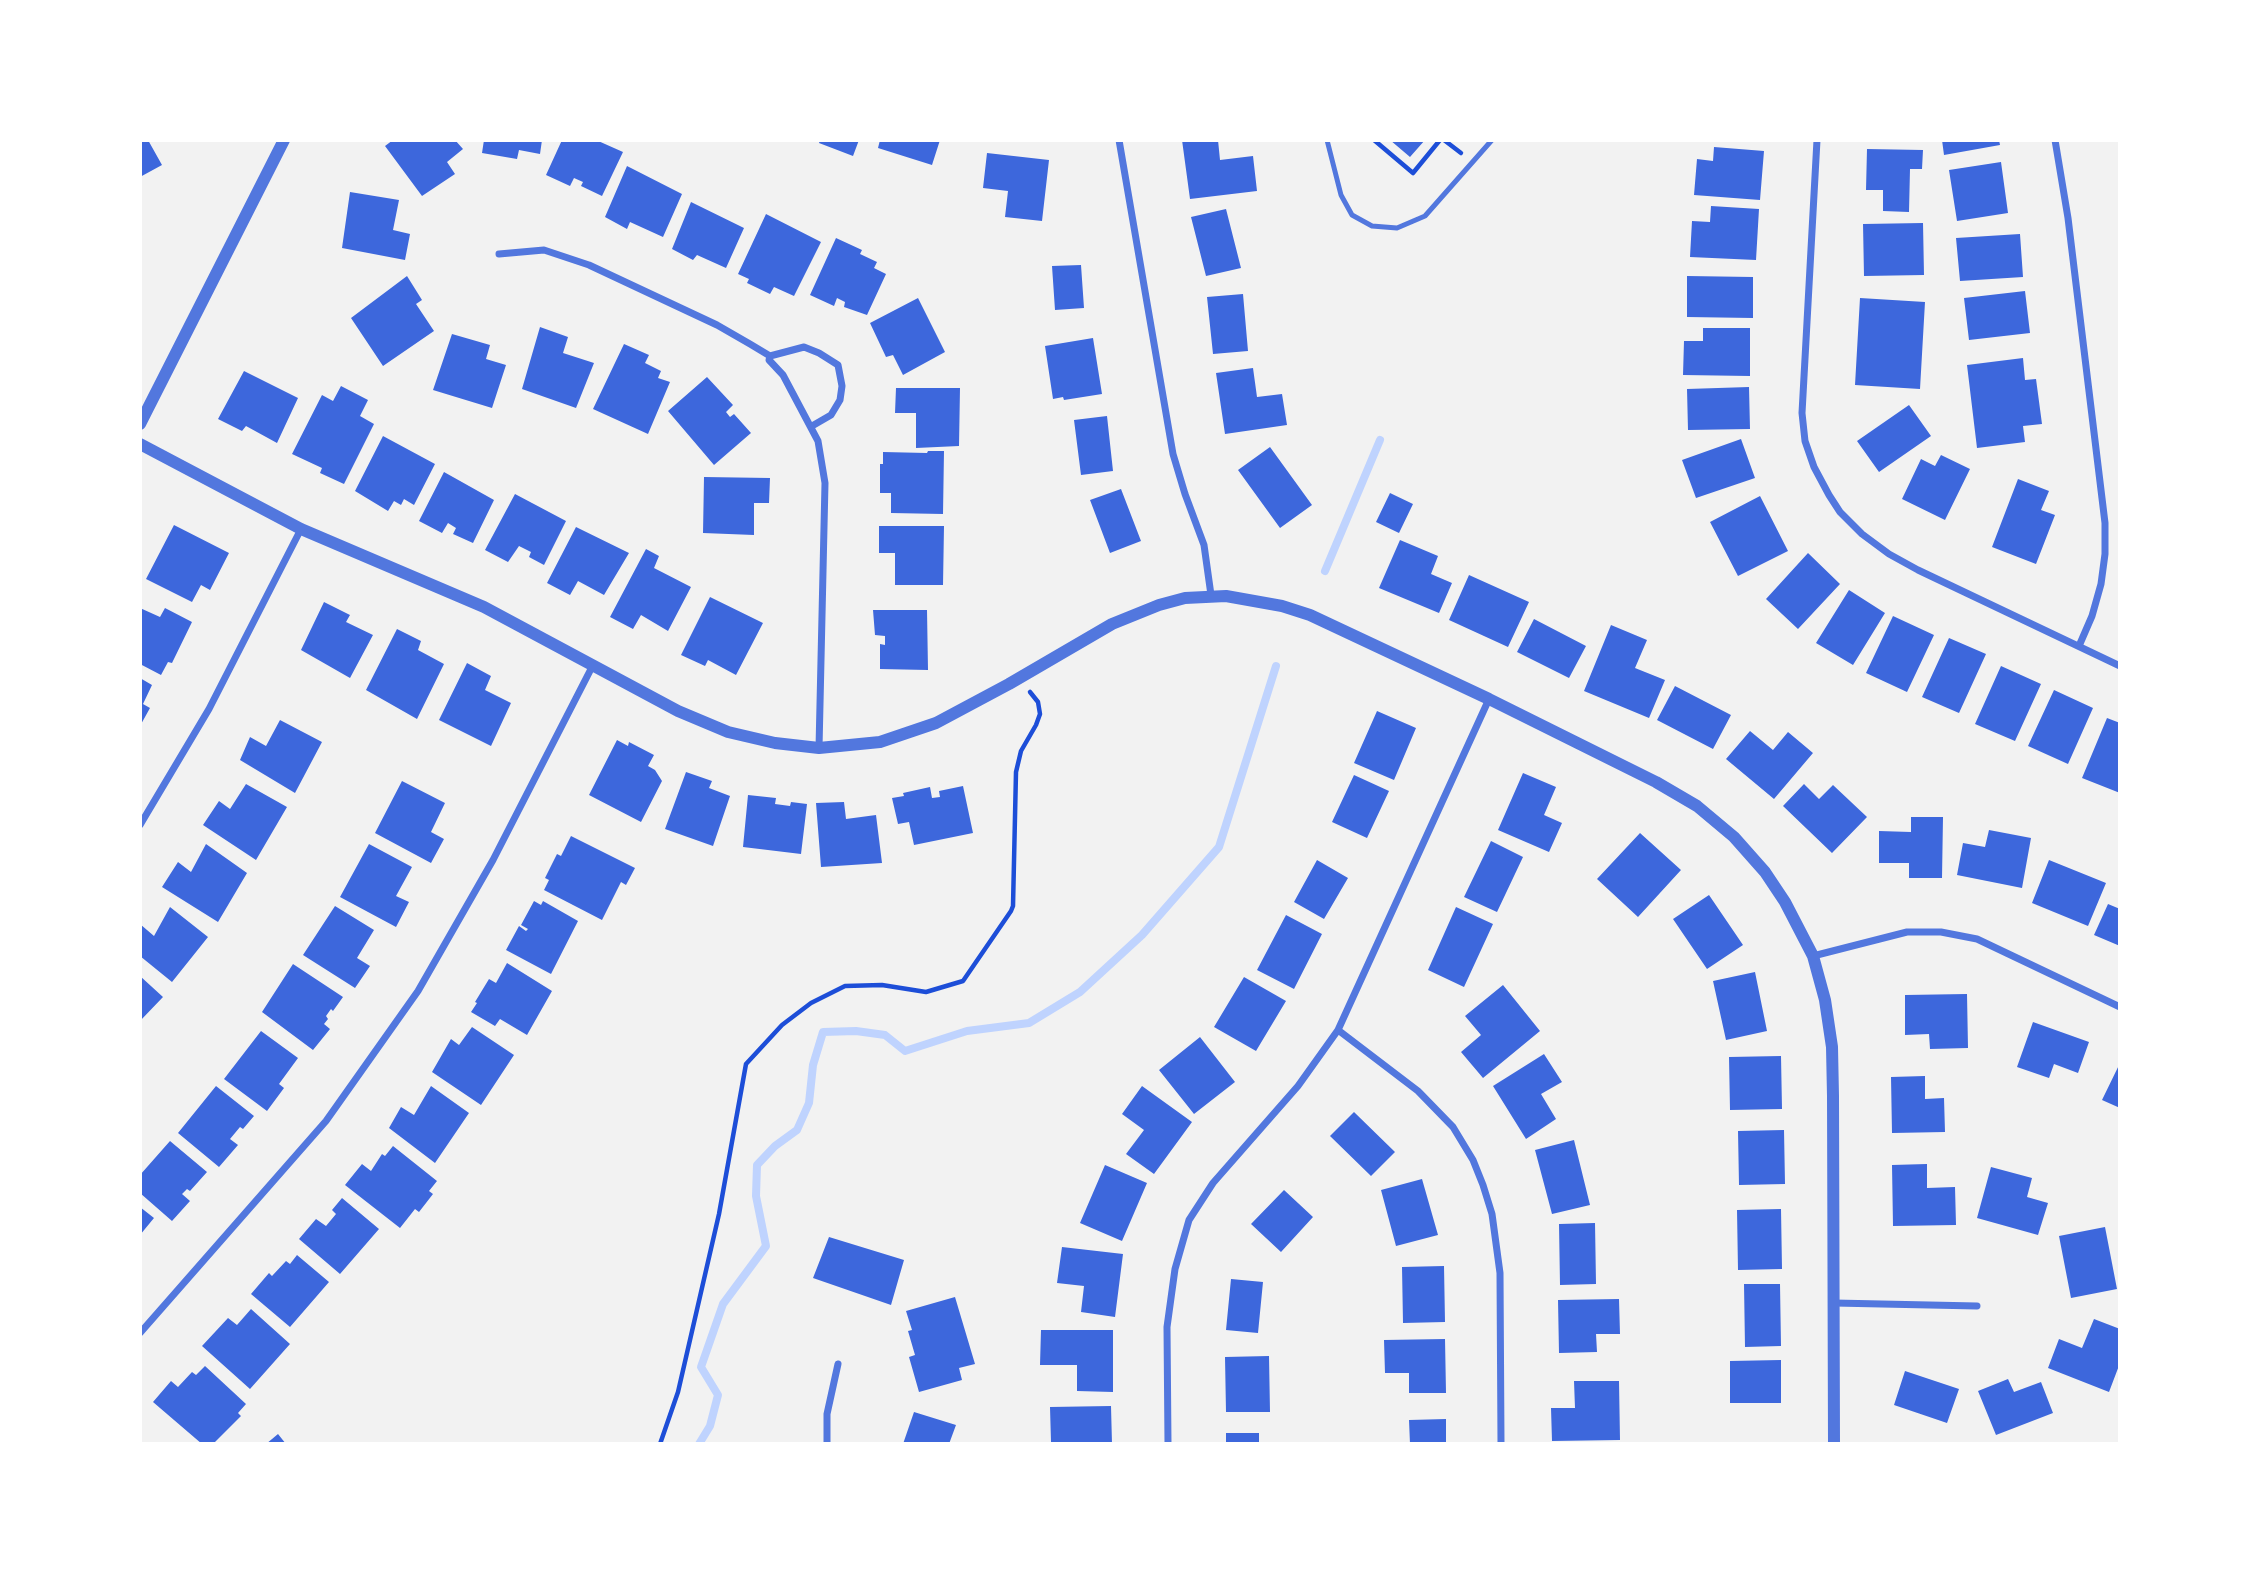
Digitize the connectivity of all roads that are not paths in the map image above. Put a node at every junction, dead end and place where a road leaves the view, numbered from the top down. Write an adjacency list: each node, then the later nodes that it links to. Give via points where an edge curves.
1 (285, 140): 9 (street)
2 (1119, 140): 13 (street, via 1173,454 1204,545)
3 (1327, 140): 4 (lane, via 1341,195 1352,215 1372,226 1397,228 1425,216)
4 (1492, 140)
5 (1817, 140): 14 (street, via 1802,413 1805,441 1824,485 1840,512 1889,554)
6 (2055, 140): 14 (street, via 2105,523 2101,584)
7 (499, 254): 8 (street, via 544,250 572,258 717,325)
8 (770, 356): 10 (street); 10 (street, via 804,347 838,365 840,400 831,415)
9 (140, 424)
10 (811, 426): 18 (street, via 825,483)
11 (140, 444): 12 (street)
12 (301, 528): 15 (street, via 484,607); 19 (street, via 209,709)
13 (1211, 596): 17 (street, via 1261,601 1310,615); 18 (street, via 1159,605 1112,624 936,723 880,742)
14 (2079, 646): 16 (street)
15 (593, 665): 18 (street, via 728,732); 25 (street, via 493,860 418,991 326,1121)
16 (2120, 666)
17 (1489, 699): 20 (street, via 1697,806 1765,872); 22 (street)
18 (819, 748)
19 (140, 825)
20 (1813, 956): 21 (street, via 1907,932 1941,932 1977,939); 23 (street, via 1832,1047)
21 (2120, 1007)
22 (1338, 1030): 28 (street, via 1298,1086 1213,1183 1189,1220 1175,1269 1167,1326); 29 (street, via 1418,1091 1453,1127 1483,1185 1500,1273)
23 (1834, 1303): 24 (street); 30 (street)
24 (1977, 1306)
25 (140, 1333)
26 (838, 1364): 27 (street, via 827,1415)
27 (827, 1444)
28 (1168, 1444)
29 (1501, 1444)
30 (1834, 1444)

